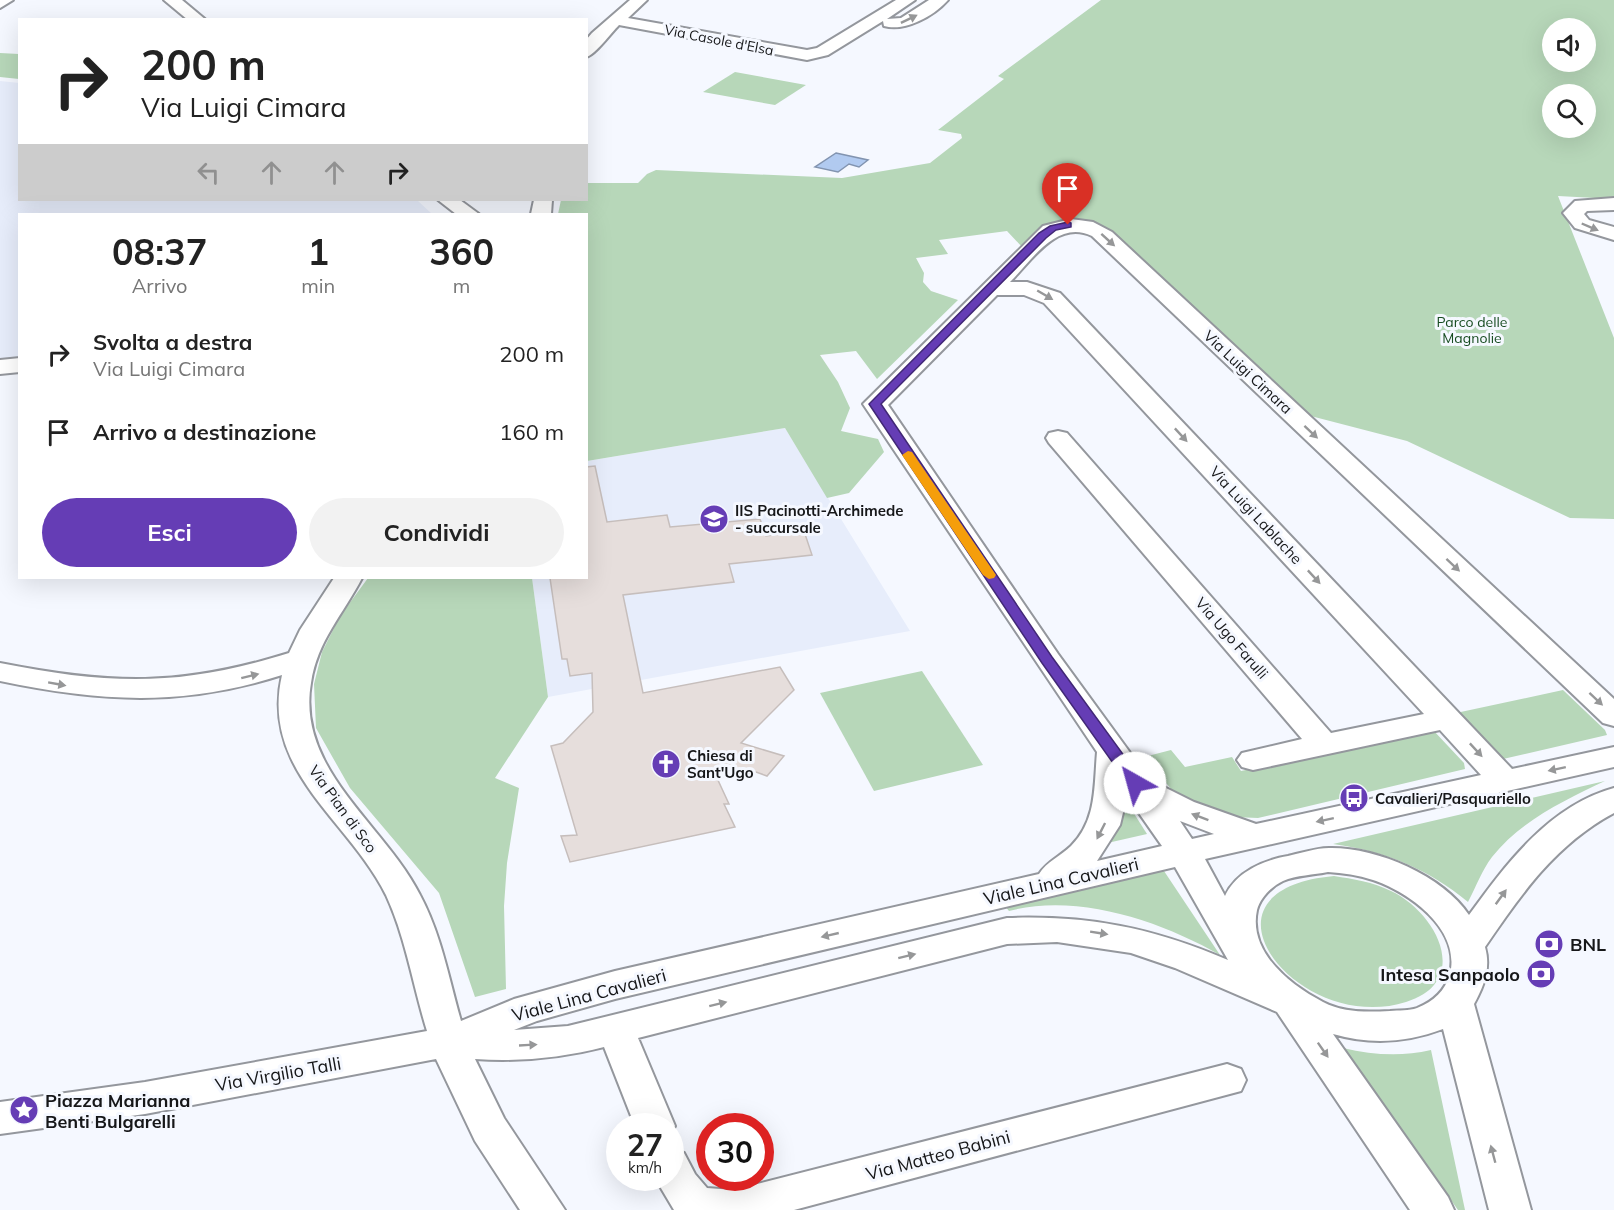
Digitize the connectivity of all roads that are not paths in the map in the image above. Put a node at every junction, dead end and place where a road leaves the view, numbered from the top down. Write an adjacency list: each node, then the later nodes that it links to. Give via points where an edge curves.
1 (5, 0): 6 (street)
2 (172, 0): 7 (street)
3 (639, 0): 8 (street)
4 (907, 0): 9 (street)
5 (940, 0): 9 (street, one-way to 5, via 901,23)
6 (0, 3)
7 (196, 18)
8 (615, 20): 9 (street, Via Casole d'Elsa, via 799,55 822,52); 10 (street)
9 (874, 20)
10 (588, 50)
11 (450, 201): 13 (street)
12 (1614, 204): 14 (street, one-way to 14, via 1582,205 1573,213 1582,224)
13 (470, 213)
14 (1614, 234)
15 (989, 290): 22 (street, Via Luigi Cimara, one-way to 22, via 1053,228 1077,225 1100,232); 23 (street, Via Luigi Lablache, one-way to 23, via 1027,288 1052,298); 25 (street, Via Luigi Cimara, via 875,404)
16 (18, 365): 17 (street)
17 (0, 368)
18 (1058, 438): 24 (street, Via Ugo Farulli)
19 (347, 579): 20 (street, Via Pian di Sco)
20 (298, 660): 21 (street, one-way to 20, via 91,690 158,691 228,681); 40 (street, Via Pian di Sco, via 295,716 303,750 331,796 393,876 407,903 419,929)
21 (0, 672)
22 (1614, 716)
23 (1446, 719): 24 (street); 28 (street, Via Luigi Lablache, one-way to 28)
24 (1324, 745): 27 (street)
25 (1112, 753): 29 (street); 34 (street, one-way to 34, via 1112,791 1101,833 1075,863)
26 (1614, 757): 28 (street, Viale Lina Cavalieri, one-way to 28)
27 (1253, 760)
28 (1504, 780): 31 (street, Viale Lina Cavalieri, one-way to 31)
29 (1135, 783): 31 (street, one-way to 29, via 1182,810); 32 (street)
30 (1614, 799): 35 (street, one-way to 30, via 1539,848 1575,819)
31 (1255, 836): 32 (street, Viale Lina Cavalieri); 33 (street)
32 (1184, 852): 34 (street, Viale Lina Cavalieri); 36 (street)
33 (1328, 860): 35 (street, via 1372,867 1414,885 1447,912); 36 (street, via 1281,868 1247,891 1240,903 1237,933)
34 (1044, 885): 40 (street, Viale Lina Cavalieri, one-way to 40, via 559,999)
35 (1467, 945): 38 (street, via 1469,975)
36 (1250, 965): 37 (street)
37 (1290, 1002): 38 (street, via 1334,1021 1381,1028 1424,1021); 39 (street, Viale Lina Cavalieri, one-way to 37, via 992,934 1034,929 1087,931 1132,940 1188,958); 46 (street, one-way to 46)
38 (1455, 1002): 47 (street, one-way to 38)
39 (616, 1030): 40 (street, Viale Lina Cavalieri, one-way to 39, via 532,1046); 42 (street)
40 (449, 1042): 43 (street, Via Virgilio Talli, via 145,1098); 45 (street, Via Pian di Sco, via 487,1130)
41 (1227, 1080): 44 (street, Via Matteo Babini, via 734,1208 712,1210 689,1200)
42 (650, 1113)
43 (0, 1118)
44 (682, 1191)
45 (544, 1210)
46 (1433, 1210)
47 (1510, 1210)

